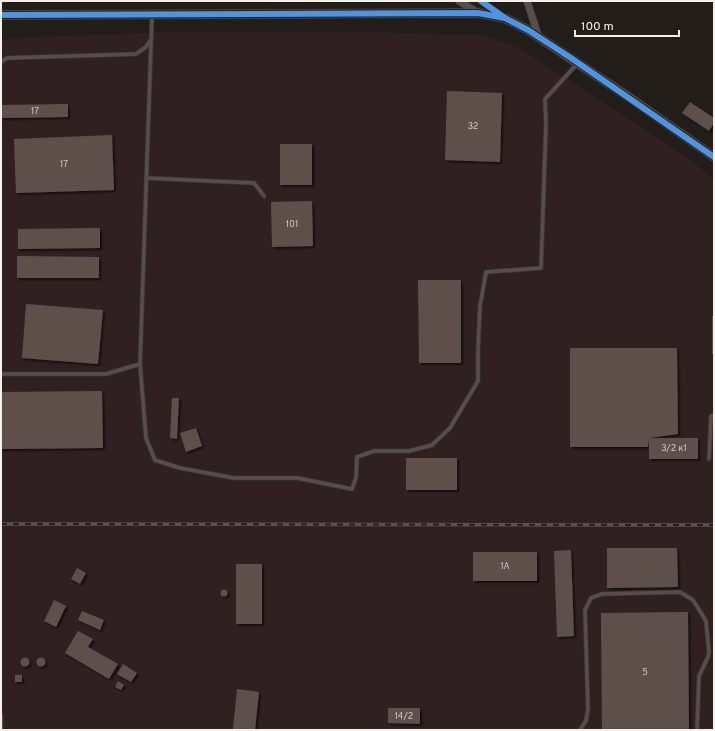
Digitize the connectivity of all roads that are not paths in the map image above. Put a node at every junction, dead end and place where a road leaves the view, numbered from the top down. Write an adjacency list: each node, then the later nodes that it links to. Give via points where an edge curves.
1 (459, 1): 4 (street)
2 (481, 1): 7 (street)
3 (527, 1): 8 (street)
4 (478, 13): 6 (street); 7 (street)
5 (1, 15): 6 (street)
6 (152, 16): 9 (lane)
7 (505, 18): 8 (street)
8 (539, 38): 11 (street)
9 (151, 40): 10 (lane, via 146,48 136,54 7,58); 13 (lane)
10 (1, 62)
11 (578, 63): 12 (street); 15 (lane, via 545,99 541,268 486,272 480,306 478,382 450,428 432,445 409,451 374,451 357,457 356,478 352,489 297,478 234,478 180,468 155,460 146,438)
12 (714, 157)
13 (146, 178): 14 (lane, via 254,183); 15 (lane)
14 (264, 196)
15 (140, 364): 16 (lane, via 106,374)
16 (1, 374)
17 (714, 416): 18 (lane, via 711,416)
18 (709, 459)
19 (1, 715): 20 (lane)
20 (1, 730)
21 (580, 730): 22 (lane, via 586,721 588,709 585,610 591,598 602,594 680,592 693,600 706,621 709,652 699,676)
22 (697, 730)

